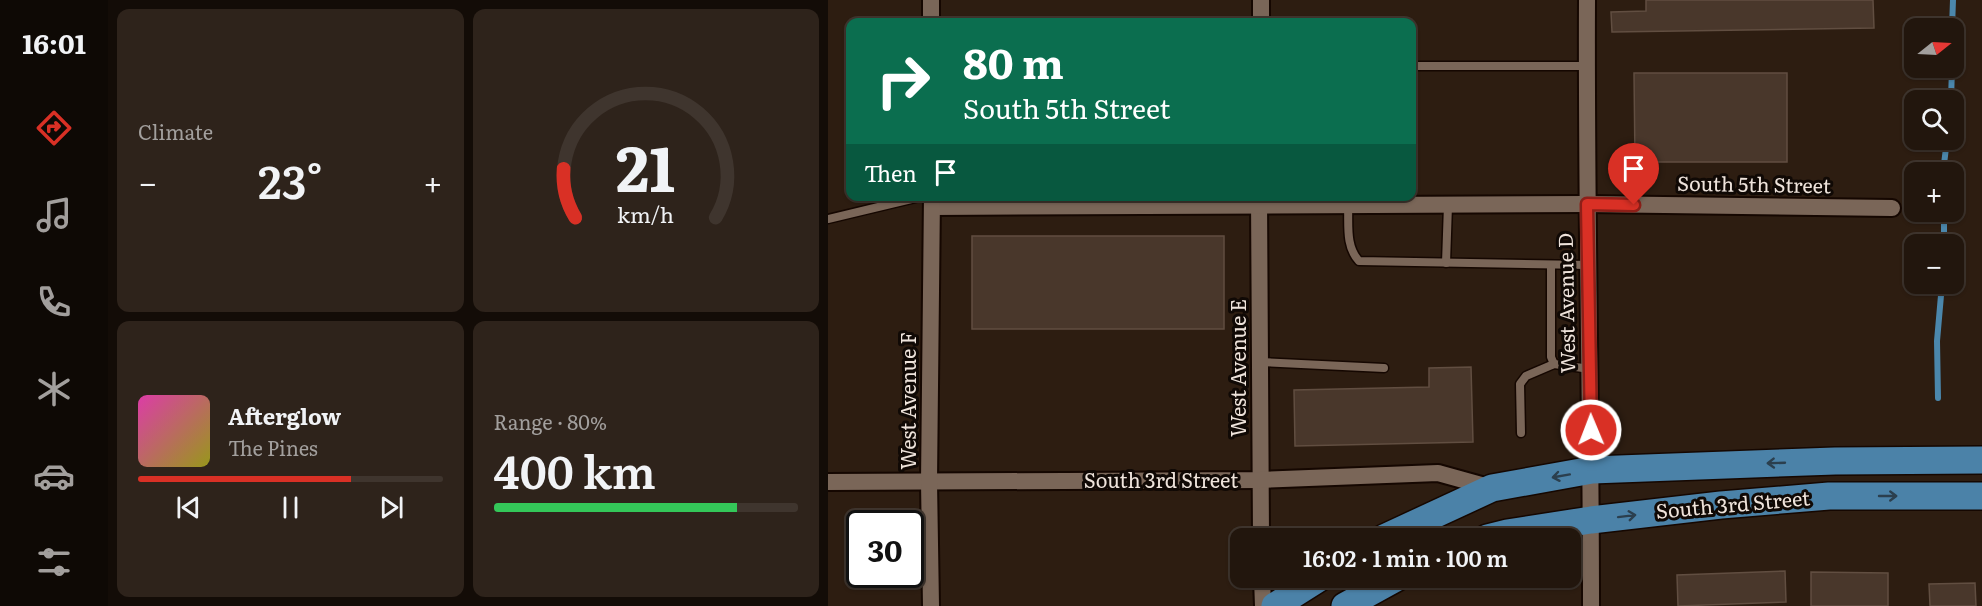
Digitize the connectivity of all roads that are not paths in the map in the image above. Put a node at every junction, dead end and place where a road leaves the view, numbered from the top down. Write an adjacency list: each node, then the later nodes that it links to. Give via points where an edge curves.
1 (931, 0): 4 (street)
2 (1261, 0): 5 (street)
3 (1587, 0): 7 (street, West Avenue D)
4 (931, 18)
5 (1261, 18)
6 (1416, 66): 7 (lane)
7 (1587, 66): 11 (street, West Avenue D)
8 (924, 201): 15 (lane)
9 (929, 201): 28 (street, West Avenue F)
10 (1259, 201): 12 (street, South 5th Street); 19 (street, West Avenue E)
11 (1587, 204): 13 (street, South 5th Street); 14 (street, South 5th Street); 18 (street, West Avenue D)
12 (1348, 205): 13 (street, South 5th Street); 16 (lane, via 1350,244 1359,261)
13 (1448, 205): 16 (lane)
14 (1892, 208)
15 (828, 219)
16 (1446, 263): 17 (lane)
17 (1551, 265): 18 (lane); 20 (lane)
18 (1588, 265): 22 (street, West Avenue D)
19 (1260, 362): 21 (lane); 26 (street, West Avenue E)
20 (1554, 364): 22 (lane); 23 (lane, via 1526,376 1520,384)
21 (1384, 368)
22 (1590, 369): 25 (street, West Avenue D)
23 (1521, 433)
24 (1982, 460): 25 (main road, South 3rd Street, one-way to 25)
25 (1592, 470): 29 (main road, South 3rd Street, one-way to 29); 31 (street, West Avenue D)
26 (1260, 480): 28 (street, South 3rd Street); 29 (street, South 3rd Street, via 1438,473); 32 (street, West Avenue E)
27 (828, 482): 28 (street, South 3rd Street)
28 (930, 482): 38 (street, West Avenue F)
29 (1492, 488): 33 (main road, South 3rd Street)
30 (1982, 496): 31 (main road, South 3rd Street, one-way to 30, via 1829,496)
31 (1591, 520): 34 (main road, South 3rd Street); 42 (street, West Avenue D)
32 (1261, 528)
33 (1406, 528)
34 (1535, 528)
35 (1262, 588): 39 (street)
36 (1303, 588): 40 (main road)
37 (1378, 588): 41 (main road)
38 (931, 606)
39 (1263, 606)
40 (1275, 606)
41 (1345, 606)
42 (1592, 606)

